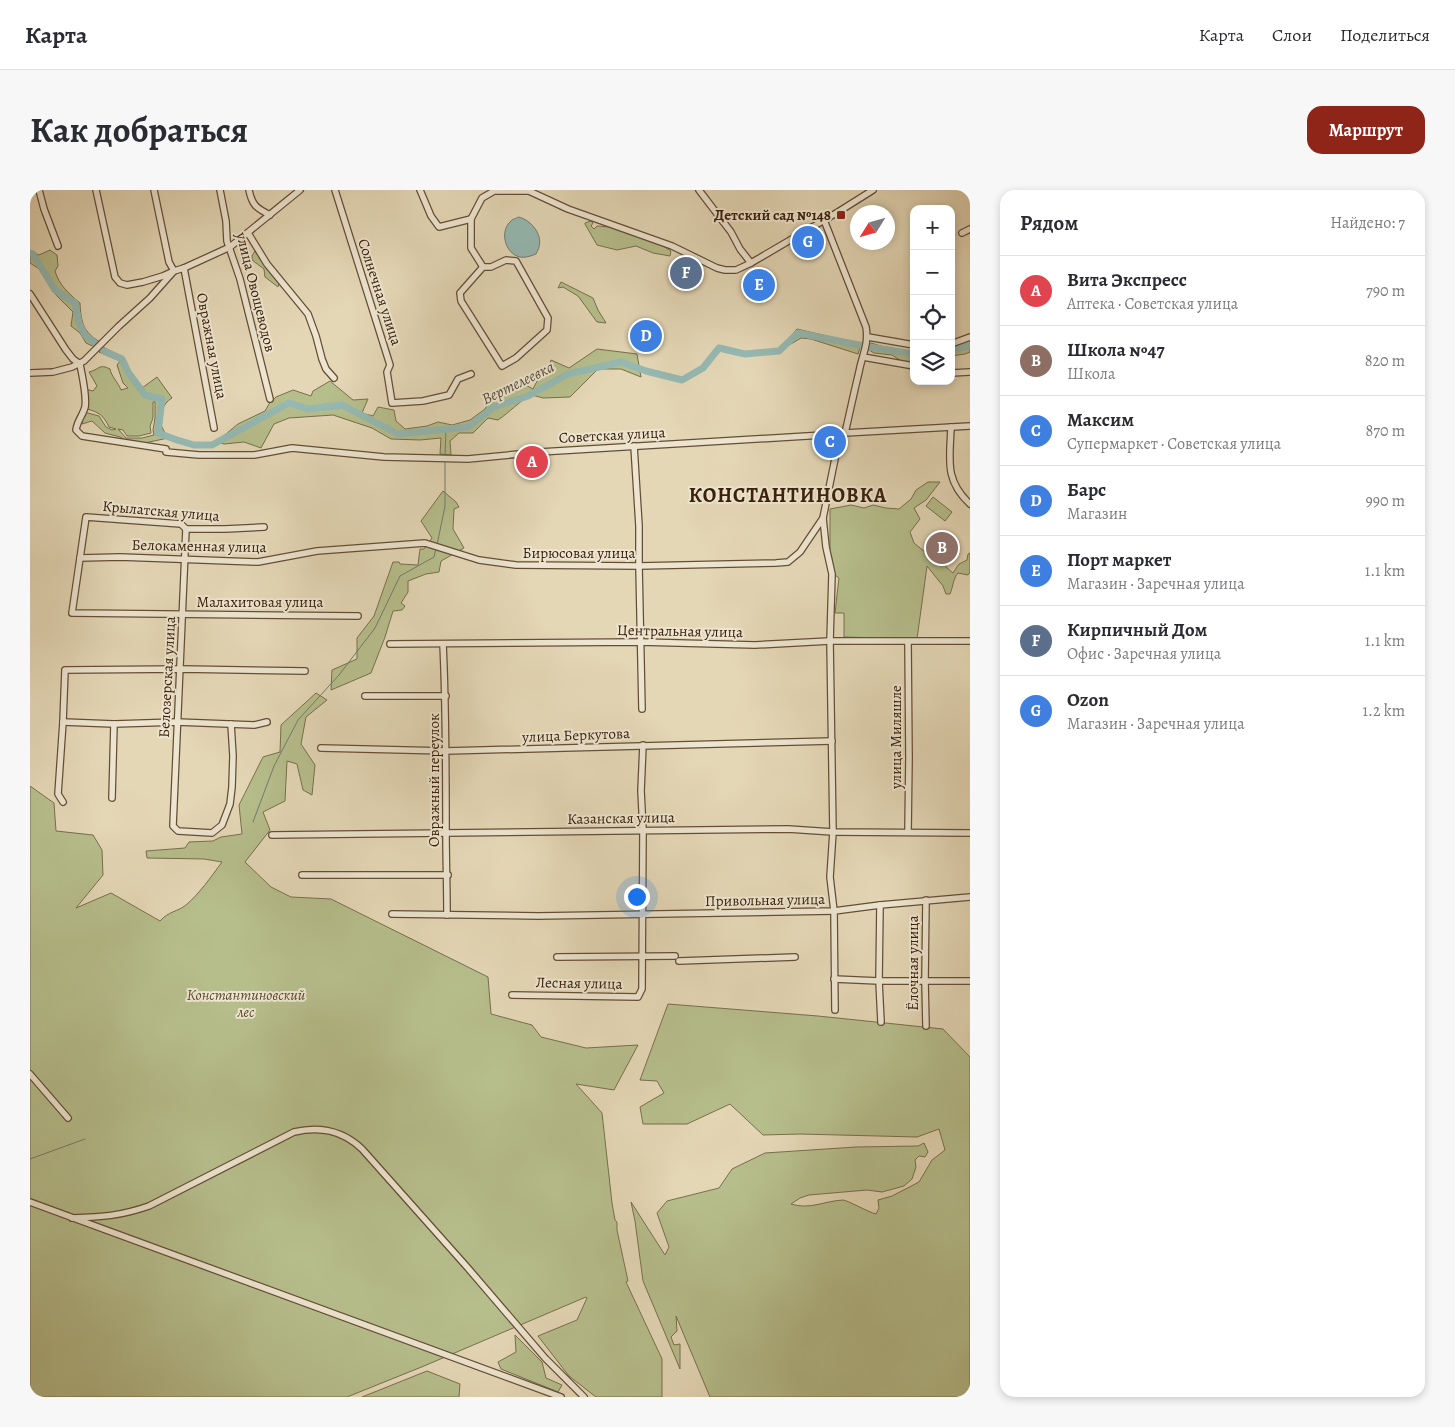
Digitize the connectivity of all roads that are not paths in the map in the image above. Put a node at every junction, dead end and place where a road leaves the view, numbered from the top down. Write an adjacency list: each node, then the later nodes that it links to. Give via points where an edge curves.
1 (38, 190): 18 (street)
2 (96, 190): 23 (street, via 115,277 120,284 143,282)
3 (154, 190): 23 (street, via 169,262)
4 (220, 190): 19 (street, улица Овощеводов)
5 (249, 190): 12 (street, via 257,209)
6 (300, 190): 12 (street)
7 (334, 190): 35 (street, Солнечная улица, via 390,365 387,372 392,403 423,401 450,394 458,379)
8 (420, 190): 13 (street, via 439,227)
9 (699, 190): 20 (street)
10 (872, 190): 14 (street)
11 (528, 191): 13 (street, via 494,191 482,198); 20 (street, via 568,209 672,246 717,268 736,270)
12 (270, 214): 16 (street)
13 (471, 220): 21 (street, via 471,248)
14 (824, 220): 20 (street); 25 (street)
15 (970, 229): 17 (street)
16 (248, 233): 19 (street); 36 (street, улица Овощеводов, via 267,264 308,314 326,369)
17 (962, 233)
18 (58, 246)
19 (230, 247): 22 (street); 37 (street, улица Овощеводов)
20 (751, 263)
21 (482, 267): 21 (street, via 463,288 461,301 502,366 547,330 548,318 516,262 506,260 491,267)
22 (184, 268): 23 (street); 40 (street, Овражная улица)
23 (174, 271): 30 (street)
24 (30, 294): 30 (street, via 66,350)
25 (868, 337): 28 (street); 29 (street)
26 (970, 337): 27 (street)
27 (955, 343)
28 (910, 344)
29 (863, 357): 31 (street); 41 (street)
30 (80, 364): 33 (street, via 53,372); 42 (street, Советская улица, via 85,408 76,430 82,436 166,449 166,452 254,455 292,448 385,457 468,459)
31 (910, 365)
32 (970, 372): 34 (street)
33 (30, 373)
34 (955, 373)
35 (471, 374)
36 (334, 378)
37 (270, 399)
38 (970, 426): 39 (street, Советская улица)
39 (951, 427): 41 (street, Советская улица); 43 (street, via 949,468 960,495)
40 (214, 428)
41 (842, 433): 42 (street, Советская улица); 44 (street)
42 (634, 446): 50 (street)
43 (970, 504)
44 (823, 518): 50 (street, Бирюсовая улица, via 800,552 788,562); 53 (street, Привольная улица, via 832,574)
45 (264, 527): 46 (street, Крылатская улица)
46 (186, 529): 48 (street, Крылатская улица, via 181,524 86,517); 49 (street, Белозерская улица)
47 (317, 551): 49 (street, Белокаменная улица, via 258,562); 50 (street, Бирюсовая улица, via 425,543 479,560 516,566)
48 (80, 558): 49 (street, Белокаменная улица); 51 (street, Малахитовая улица, via 72,613)
49 (186, 561): 51 (street, Белозерская улица)
50 (639, 566): 55 (street)
51 (183, 614): 52 (street, Малахитовая улица); 59 (street, Белозерская улица)
52 (358, 616)
53 (830, 641): 55 (street, Центральная улица, via 755,645); 56 (street, Центральная улица); 69 (street, Привольная улица)
54 (970, 641): 56 (street, Центральная улица)
55 (640, 642): 58 (street, Центральная улица); 63 (street)
56 (908, 642): 77 (street, улица Миляшле)
57 (390, 644): 58 (street, Центральная улица)
58 (443, 644): 62 (street, Овражный переулок)
59 (181, 669): 60 (street); 64 (street, via 65,670); 65 (street, Белозерская улица)
60 (305, 671)
61 (365, 696): 62 (street)
62 (446, 696): 72 (street, Овражный переулок)
63 (642, 709)
64 (63, 722): 67 (street); 74 (street, via 58,794)
65 (177, 722): 67 (street); 68 (street); 68 (street, Белозерская улица, via 173,826 178,831 191,833 212,833 222,825 230,804)
66 (267, 722): 68 (street)
67 (114, 724): 73 (street)
68 (231, 724)
69 (832, 741): 70 (street, улица Беркутова); 76 (street, Привольная улица)
70 (642, 745): 72 (street, улица Беркутова); 75 (street)
71 (321, 748): 72 (street, улица Беркутова)
72 (446, 751): 79 (street, Овражный переулок)
73 (112, 798)
74 (62, 802)
75 (643, 830): 76 (street, Казанская улица, via 788,829); 79 (street, Казанская улица); 88 (street)
76 (832, 832): 77 (street, Казанская улица); 86 (street, Привольная улица, via 830,877)
77 (908, 832): 78 (street, Казанская улица)
78 (970, 833)
79 (446, 834): 80 (street, Казанская улица); 82 (street, Овражный переулок)
80 (272, 835)
81 (302, 875): 82 (street)
82 (448, 875): 89 (street, Овражный переулок)
83 (970, 897): 84 (street)
84 (926, 900): 85 (street); 95 (street, Ёлочная улица)
85 (880, 905): 86 (street); 94 (street)
86 (834, 911): 88 (street, Привольная улица); 93 (street)
87 (392, 914): 89 (street, Привольная улица)
88 (642, 914): 89 (street, Привольная улица); 90 (street)
89 (447, 915)
90 (643, 956): 91 (street); 92 (street, via 677,959); 97 (street, Лесная улица, via 642,989 638,996)
91 (557, 957)
92 (795, 957)
93 (834, 979): 94 (street); 98 (street)
94 (879, 981): 95 (street); 99 (street)
95 (925, 981): 96 (street); 100 (street, Ёлочная улица)
96 (970, 981)
97 (512, 994)
98 (835, 1010)
99 (881, 1022)
100 (926, 1026)
101 (30, 1074): 102 (street)
102 (68, 1118)
103 (30, 1202): 104 (street)
104 (72, 1218): 105 (street); 106 (street, via 111,1216 149,1206 294,1132 306,1129 336,1132 362,1149 545,1358)
105 (561, 1397)
106 (584, 1397)

